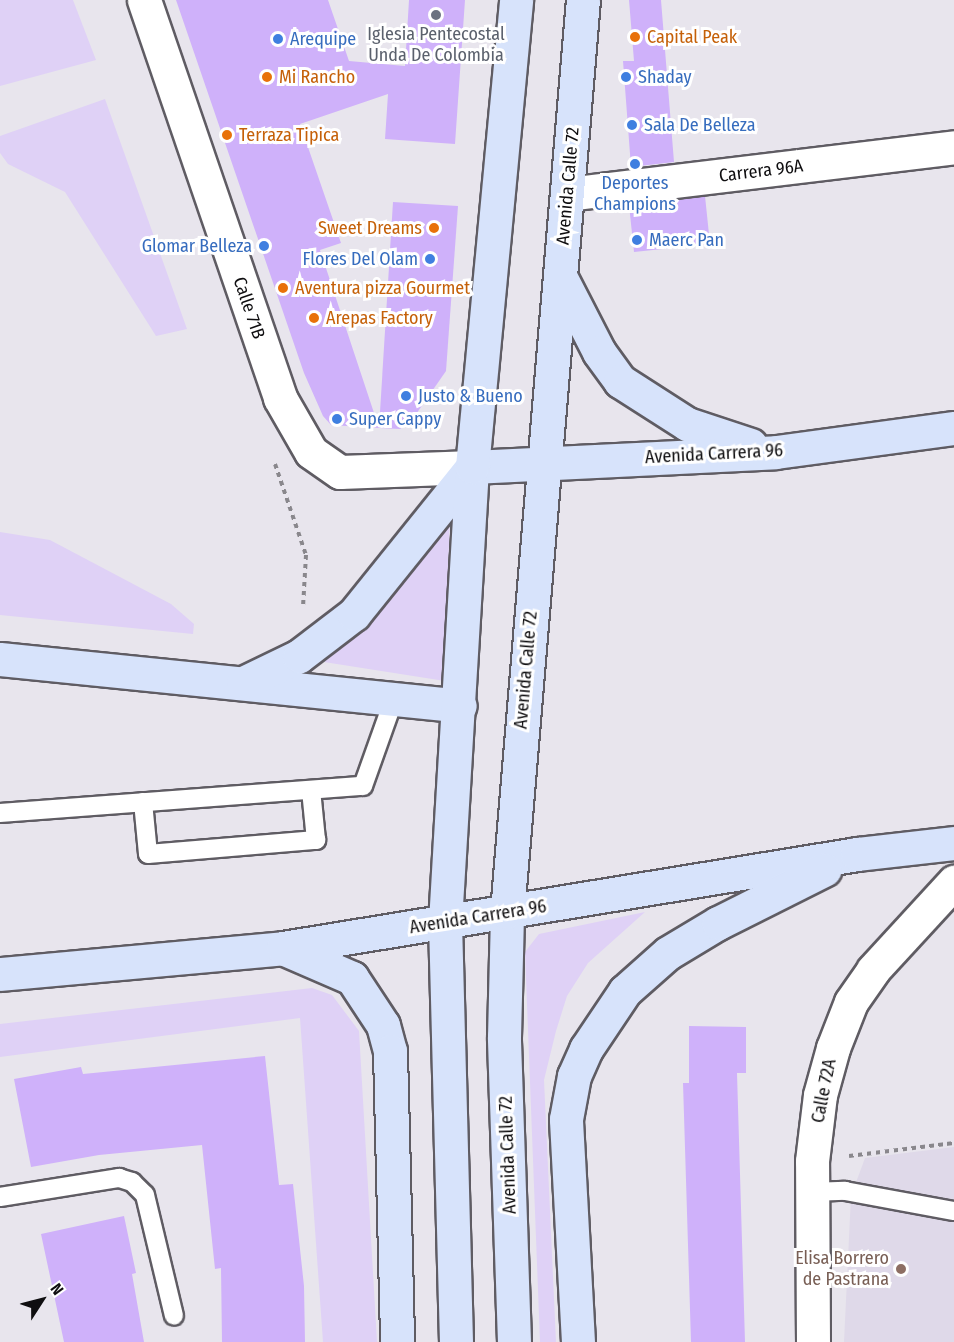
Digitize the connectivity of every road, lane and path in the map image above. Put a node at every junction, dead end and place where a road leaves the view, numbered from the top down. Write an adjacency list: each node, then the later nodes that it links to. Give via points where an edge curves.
1 (144, 0): 10 (street, Calle 71B, via 280,398 311,452 340,472)
2 (516, 0): 10 (main road)
3 (583, 0): 5 (main road, Avenida Calle 72)
4 (954, 147): 5 (street, Carrera 96A)
5 (568, 194): 6 (main road, Avenida Calle 72)
6 (561, 278): 8 (main road, via 599,352 620,381 636,394 687,424); 9 (main road, Avenida Calle 72)
7 (954, 428): 8 (main road, Avenida Carrera 96)
8 (776, 452): 9 (main road, Avenida Carrera 96)
9 (543, 463): 10 (main road, Avenida Carrera 96); 21 (main road, Avenida Calle 72)
10 (472, 467): 12 (main road, via 354,614 299,656); 14 (main road)
11 (0, 658): 12 (main road)
12 (243, 683): 13 (main road)
13 (394, 699): 14 (main road); 15 (lane, via 363,786)
14 (460, 706): 22 (main road)
15 (311, 790): 16 (lane); 16 (lane, via 316,840 148,854)
16 (143, 802): 17 (lane)
17 (0, 813)
18 (954, 843): 19 (main road, Avenida Carrera 96)
19 (857, 854): 21 (main road, Avenida Carrera 96); 33 (main road, via 718,923 668,953 625,991 601,1021 574,1076 566,1119)
20 (954, 882): 26 (street, Calle 72A, via 898,939 851,1002 841,1022 820,1095)
21 (507, 912): 22 (main road, Avenida Carrera 96); 32 (main road, Avenida Calle 72, via 504,1037)
22 (445, 922): 23 (main road, Avenida Carrera 96); 31 (main road)
23 (283, 948): 24 (main road, Avenida Carrera 96); 30 (main road, via 352,978 383,1025 390,1051)
24 (0, 975)
25 (954, 1143): 26 (path)
26 (812, 1177): 28 (lane, via 845,1191); 34 (street, Calle 72A)
27 (0, 1197): 29 (lane, via 119,1178 132,1182 145,1196)
28 (954, 1211)
29 (174, 1316)
30 (398, 1342)
31 (456, 1342)
32 (514, 1342)
33 (578, 1342)
34 (813, 1342)

